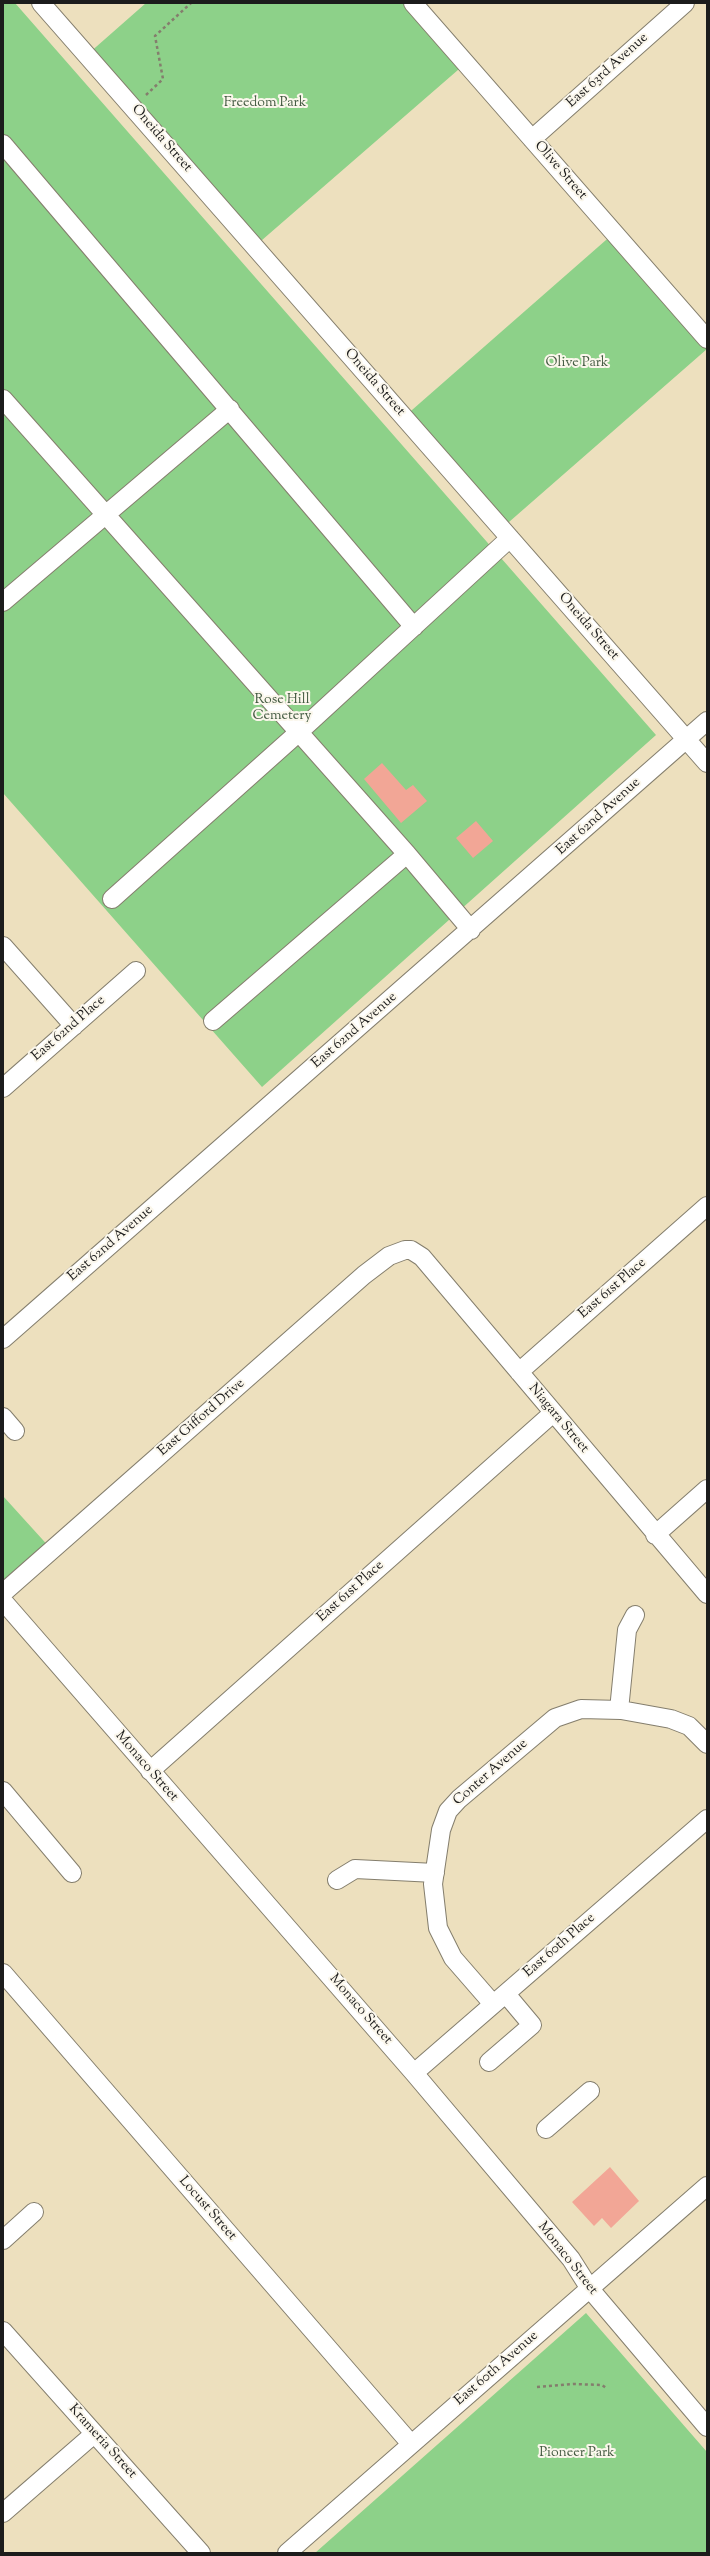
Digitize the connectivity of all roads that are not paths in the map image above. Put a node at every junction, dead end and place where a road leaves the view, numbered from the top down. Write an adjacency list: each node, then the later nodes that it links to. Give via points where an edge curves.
1 (41, 3): 10 (street, Oneida Street)
2 (413, 3): 4 (street, Olive Street)
3 (685, 3): 4 (street, East 63rd Avenue)
4 (532, 139): 6 (street, Olive Street)
5 (3, 144): 8 (street)
6 (707, 339)
7 (3, 399): 9 (street)
8 (230, 409): 9 (street); 12 (street)
9 (105, 514): 11 (street); 14 (street)
10 (510, 538): 12 (street); 15 (street, Oneida Street)
11 (3, 602)
12 (414, 627): 14 (street)
13 (707, 722): 15 (street, East 62nd Avenue)
14 (299, 732): 17 (street); 18 (street)
15 (686, 739): 16 (street, Oneida Street); 19 (street, East 62nd Avenue)
16 (707, 763)
17 (407, 854): 19 (street); 22 (street)
18 (112, 899)
19 (471, 930): 27 (street, East 62nd Avenue)
20 (3, 946): 23 (street)
21 (136, 971): 23 (street, East 62nd Place)
22 (213, 1021)
23 (74, 1026): 24 (street, East 62nd Place)
24 (3, 1088)
25 (707, 1206): 28 (street, East 61st Place)
26 (405, 1250): 28 (street, Niagara Street, via 411,1250 422,1257); 34 (street, East Gifford Drive, via 389,1256 364,1275)
27 (3, 1339)
28 (519, 1372): 29 (street, Niagara Street)
29 (552, 1413): 33 (street, Niagara Street); 40 (street, East 61st Place)
30 (3, 1417): 31 (street)
31 (15, 1431)
32 (707, 1489): 33 (street)
33 (655, 1535): 35 (street, Niagara Street)
34 (3, 1593)
35 (707, 1594)
36 (3, 1601): 40 (street, Monaco Street)
37 (635, 1615): 38 (street, via 628,1630)
38 (619, 1710): 39 (street, Conter Avenue, via 671,1719 689,1726); 44 (street, Conter Avenue, via 581,1709 555,1718 459,1799 448,1811)
39 (707, 1744)
40 (150, 1771): 49 (street, Monaco Street)
41 (3, 1791): 43 (street)
42 (707, 1819): 47 (street, East 60th Place)
43 (72, 1873)
44 (435, 1873): 45 (street, via 355,1869); 47 (street, Conter Avenue, via 433,1884 438,1928 453,1958)
45 (337, 1880)
46 (3, 1973): 59 (street, Locust Street)
47 (499, 1999): 48 (street, Conter Avenue, via 532,2025); 49 (street, East 60th Place)
48 (489, 2062)
49 (414, 2073): 55 (street, Monaco Street, via 571,2259)
50 (590, 2091): 51 (street)
51 (546, 2129)
52 (707, 2186): 55 (street, East 60th Avenue)
53 (34, 2212): 54 (street)
54 (3, 2240)
55 (590, 2288): 57 (street, Monaco Street); 59 (street, East 60th Avenue)
56 (3, 2331): 58 (street, Krameria Street)
57 (704, 2417)
58 (94, 2434): 60 (street); 61 (street, Krameria Street)
59 (411, 2444): 62 (street, East 60th Avenue)
60 (3, 2513)
61 (201, 2553)
62 (287, 2553)

